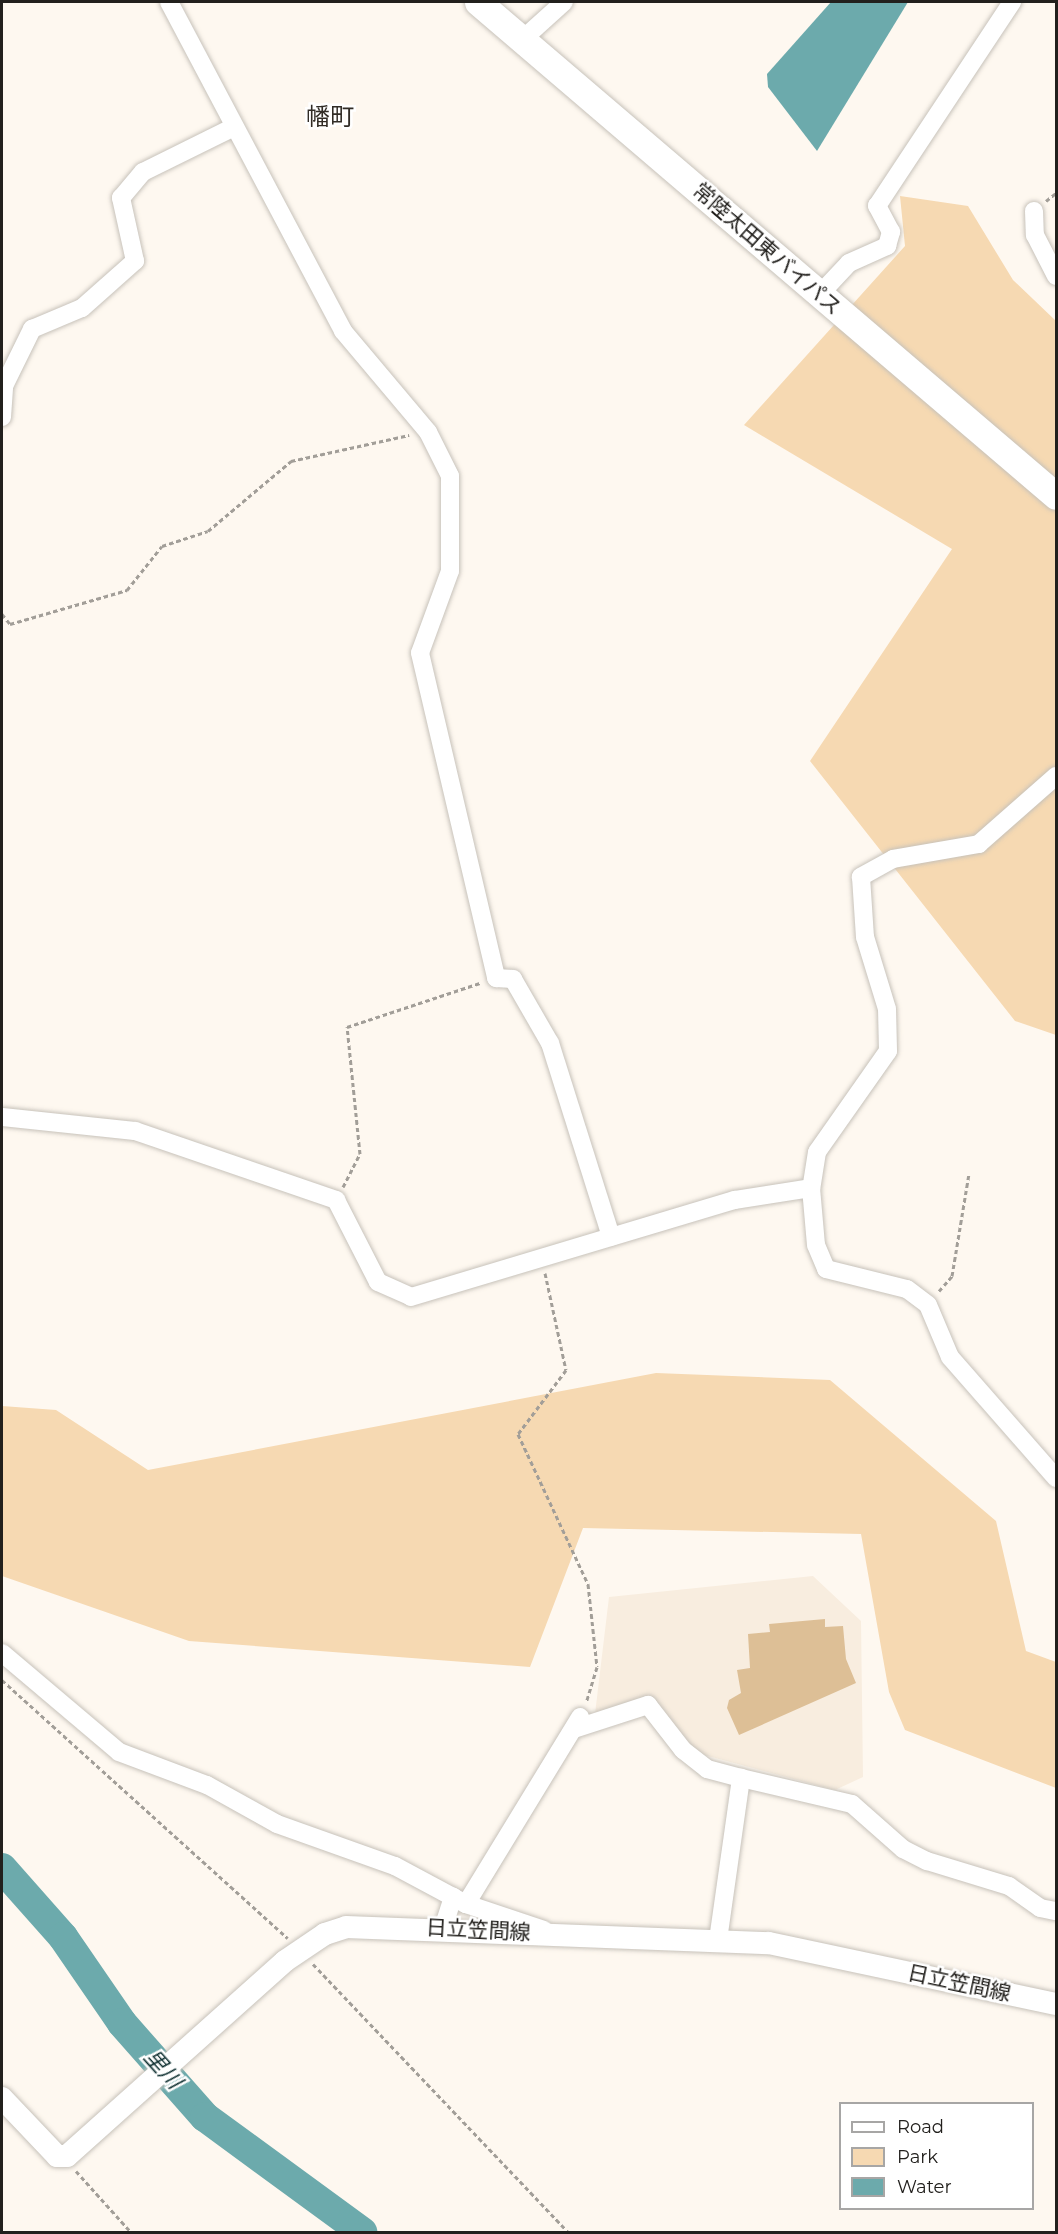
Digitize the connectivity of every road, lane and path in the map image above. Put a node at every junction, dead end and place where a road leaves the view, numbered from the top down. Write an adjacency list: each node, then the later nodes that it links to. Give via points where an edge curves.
1 (169, 2): 6 (street)
2 (478, 2): 5 (highway, 常陸太田東バイパス)
3 (564, 2): 5 (street)
4 (1012, 2): 9 (street, via 877,206 891,232 887,246 849,263)
5 (523, 39): 9 (highway, 常陸太田東バイパス)
6 (232, 128): 10 (street, via 143,172 121,198 135,261 82,308 32,329 4,387); 11 (street, via 343,331)
7 (1034, 211): 8 (street, via 1035,235)
8 (1056, 276)
9 (820, 294): 12 (highway, 常陸太田東バイパス)
10 (2, 417)
11 (428, 432): 13 (path, via 312,453 291,461 208,531 162,546 127,590 10,624); 15 (street, via 450,476 452,533 450,571 420,653)
12 (1056, 496)
13 (2, 614)
14 (1056, 776): 18 (street, via 979,844 893,859 861,877 865,938 887,1009 888,1051 817,1152)
15 (496, 978): 19 (path, via 347,1028 360,1154); 20 (street, via 513,979 535,1008 550,1042)
16 (2, 1117): 19 (street, via 135,1131)
17 (969, 1173): 22 (path, via 952,1276)
18 (811, 1188): 20 (street, via 735,1200); 22 (street, via 816,1245 826,1269 907,1289)
19 (336, 1200): 21 (street, via 378,1282 411,1297)
20 (611, 1237): 21 (street)
21 (542, 1259): 25 (path, via 566,1370 518,1434 588,1584 597,1667)
22 (928, 1305): 23 (street, via 950,1357)
23 (1056, 1478)
24 (2, 1653): 27 (street, via 119,1752 207,1785 277,1824 395,1866)
25 (577, 1723): 26 (street, via 648,1705 683,1750 707,1769); 27 (street)
26 (741, 1778): 28 (street, via 852,1804 903,1849 1010,1886 1040,1908); 31 (street)
27 (460, 1900): 29 (street); 30 (street)
28 (1056, 1911)
29 (443, 1928): 30 (main road, 日立笠間線); 34 (main road, 日立笠間線, via 346,1927 325,1934 285,1961)
30 (557, 1934): 31 (main road, 日立笠間線)
31 (718, 1940): 32 (main road, 日立笠間線, via 769,1943)
32 (1056, 2004)
33 (2, 2098): 34 (main road)
34 (67, 2155): 35 (path)
35 (131, 2232)

